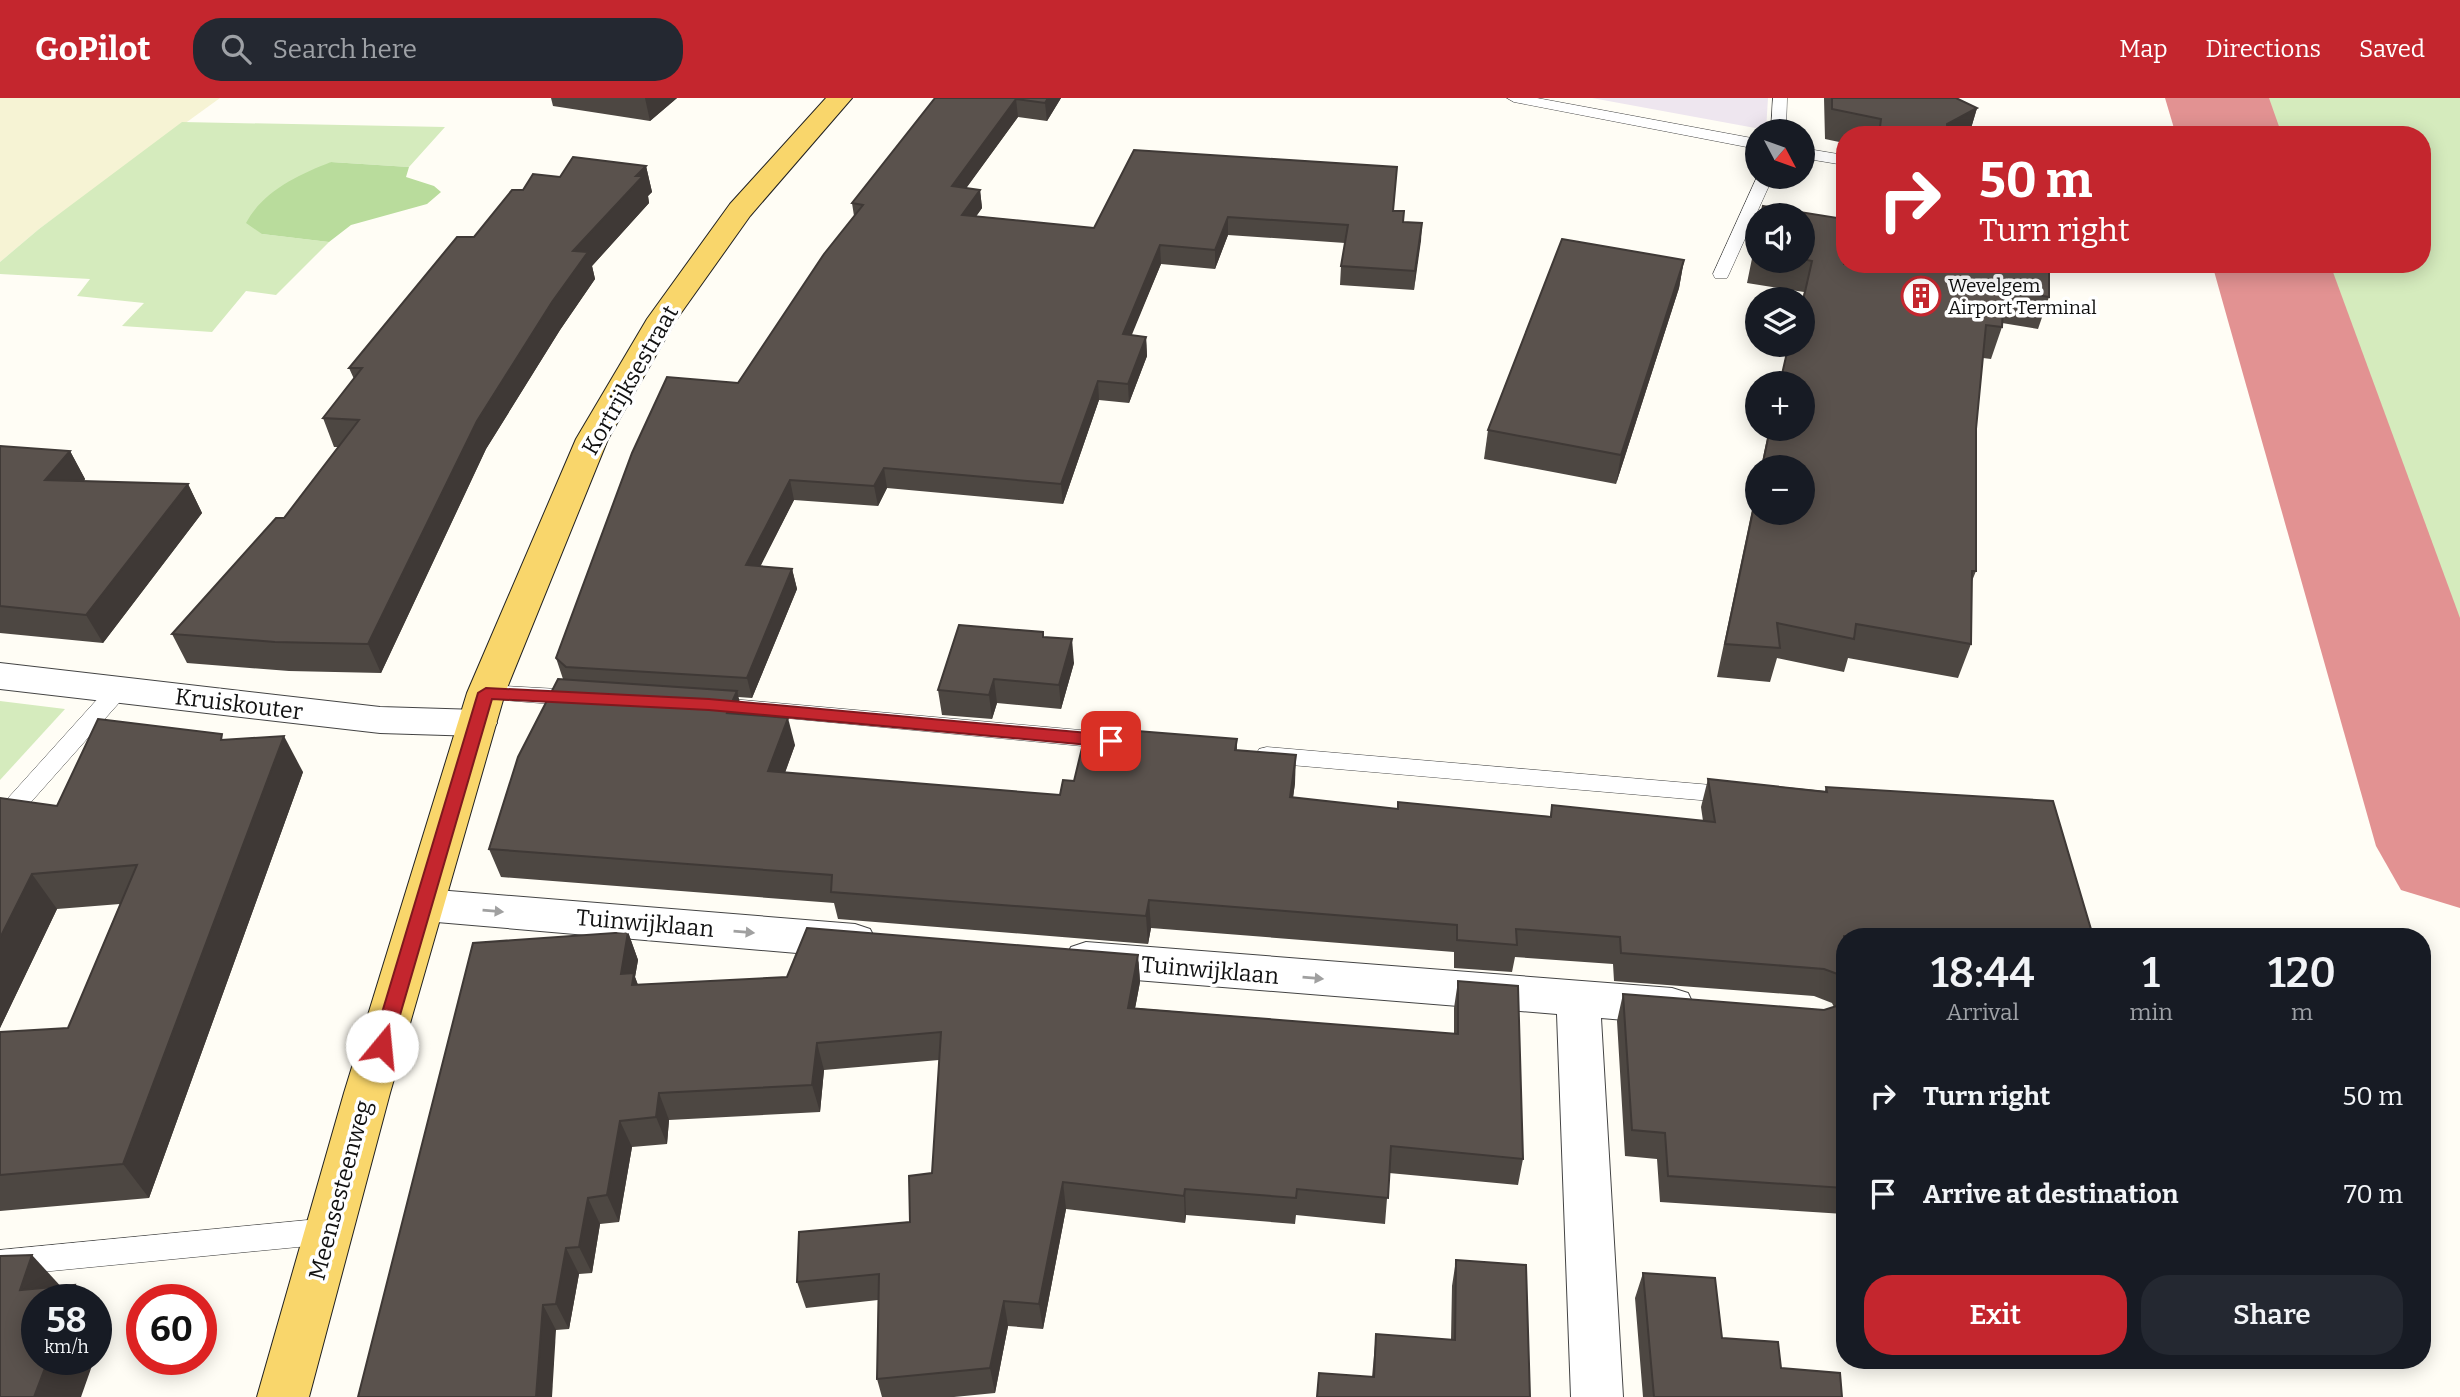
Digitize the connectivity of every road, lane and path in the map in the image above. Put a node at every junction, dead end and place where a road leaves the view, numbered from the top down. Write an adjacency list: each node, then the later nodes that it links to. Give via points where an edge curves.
1 (840, 98): 14 (main road, Kortrijksestraat, via 740,211 662,319 592,439)
2 (1514, 98): 5 (lane)
3 (1780, 98): 4 (lane)
4 (1779, 119)
5 (1745, 142)
6 (1815, 155): 7 (lane)
7 (1836, 159)
8 (1760, 189): 9 (lane)
9 (1721, 274)
10 (0, 677): 11 (street, Kruiskouter)
11 (118, 690): 14 (street, Kruiskouter, via 380,720); 18 (lane)
12 (601, 699): 14 (lane)
13 (682, 703): 15 (lane)
14 (482, 706): 19 (main road, Meensesteenweg)
15 (1133, 743)
16 (1243, 753): 17 (lane)
17 (1756, 796)
18 (0, 822)
19 (425, 905): 20 (street, Tuinwijklaan, one-way to 20); 24 (main road, Meensesteenweg)
20 (888, 943)
21 (1054, 957): 22 (street, Tuinwijklaan, one-way to 22)
22 (1577, 1000): 23 (street, Tuinwijklaan); 27 (street)
23 (1717, 1010)
24 (329, 1231): 25 (lane); 26 (main road, Meensesteenweg)
25 (0, 1264)
26 (284, 1397)
27 (1597, 1397)

